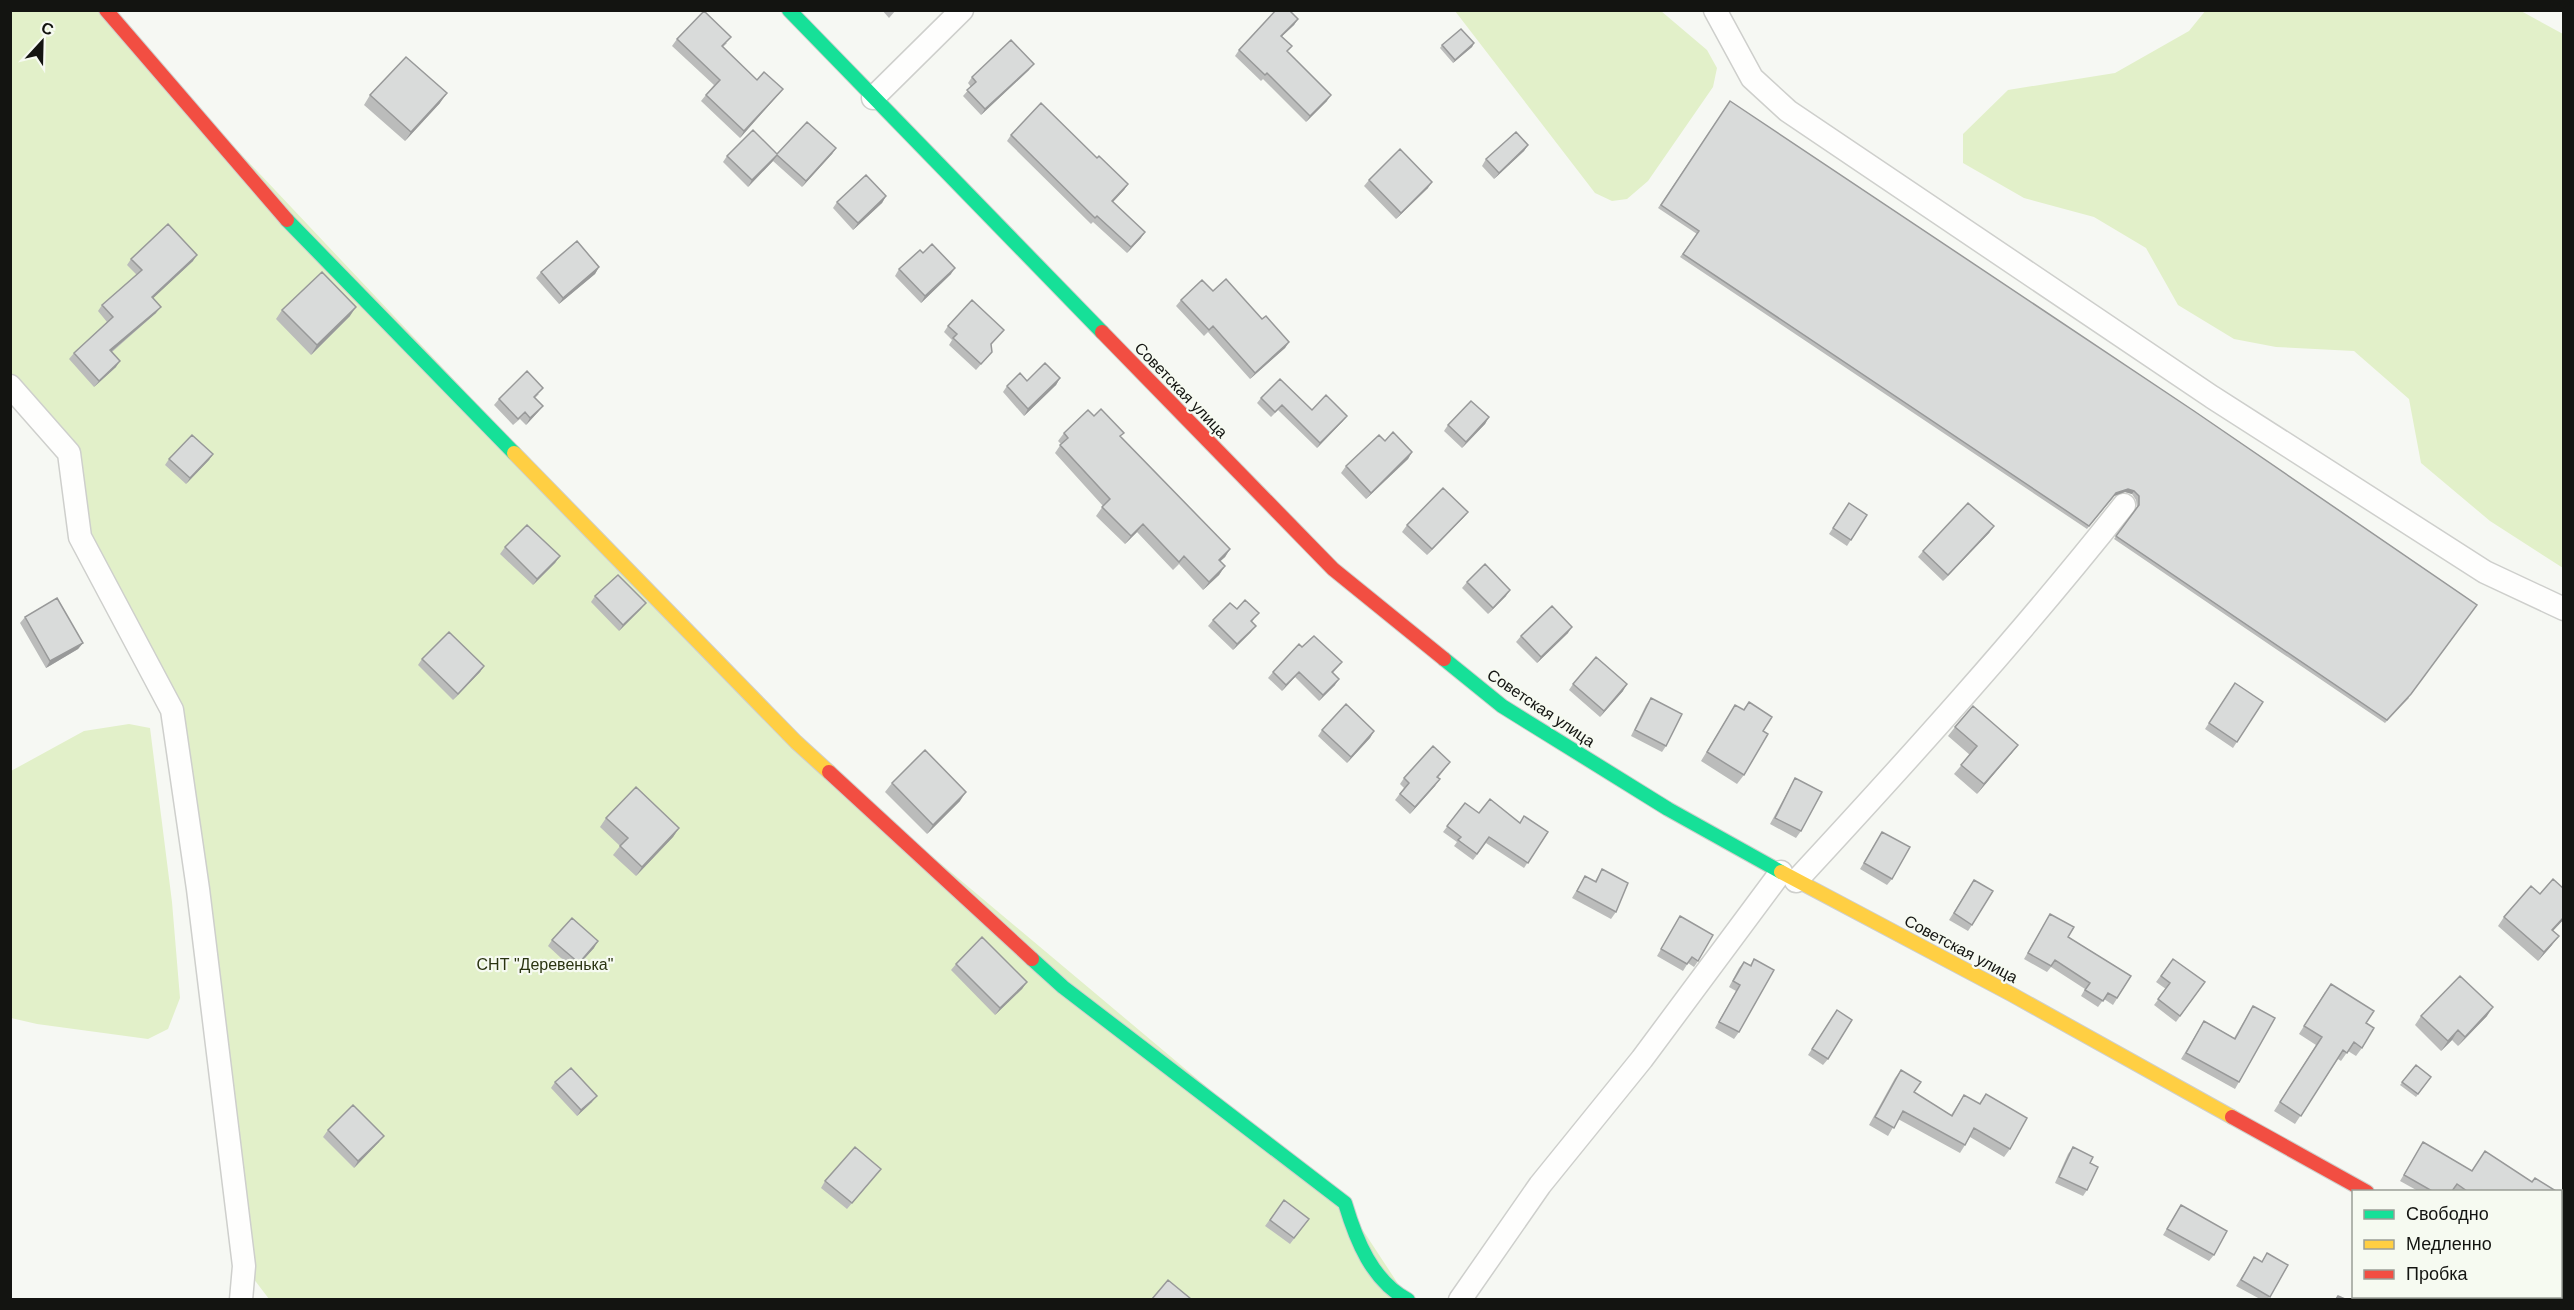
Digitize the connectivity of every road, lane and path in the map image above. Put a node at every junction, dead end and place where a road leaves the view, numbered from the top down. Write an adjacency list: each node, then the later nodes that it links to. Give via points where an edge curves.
1 (106, 10): 12 (street, via 289,223 796,742 1063,987 1345,1203 1352,1228 1372,1264 1399,1297)
2 (789, 10): 5 (street, Советская улица)
3 (962, 10): 5 (street)
4 (1715, 10): 8 (street, via 1752,78 1788,111 2241,416 2485,573)
5 (873, 98): 9 (street, Советская улица, via 1333,569 1502,706 1668,809)
6 (10, 387): 11 (street, via 69,453 80,537 172,710 242,1255)
7 (2124, 505): 9 (street, via 1897,773)
8 (2564, 609)
9 (1788, 877): 10 (street, Советская улица, via 2011,994); 13 (street, via 1540,1185)
10 (2365, 1190)
11 (241, 1299)
12 (1408, 1299)
13 (1460, 1299)

